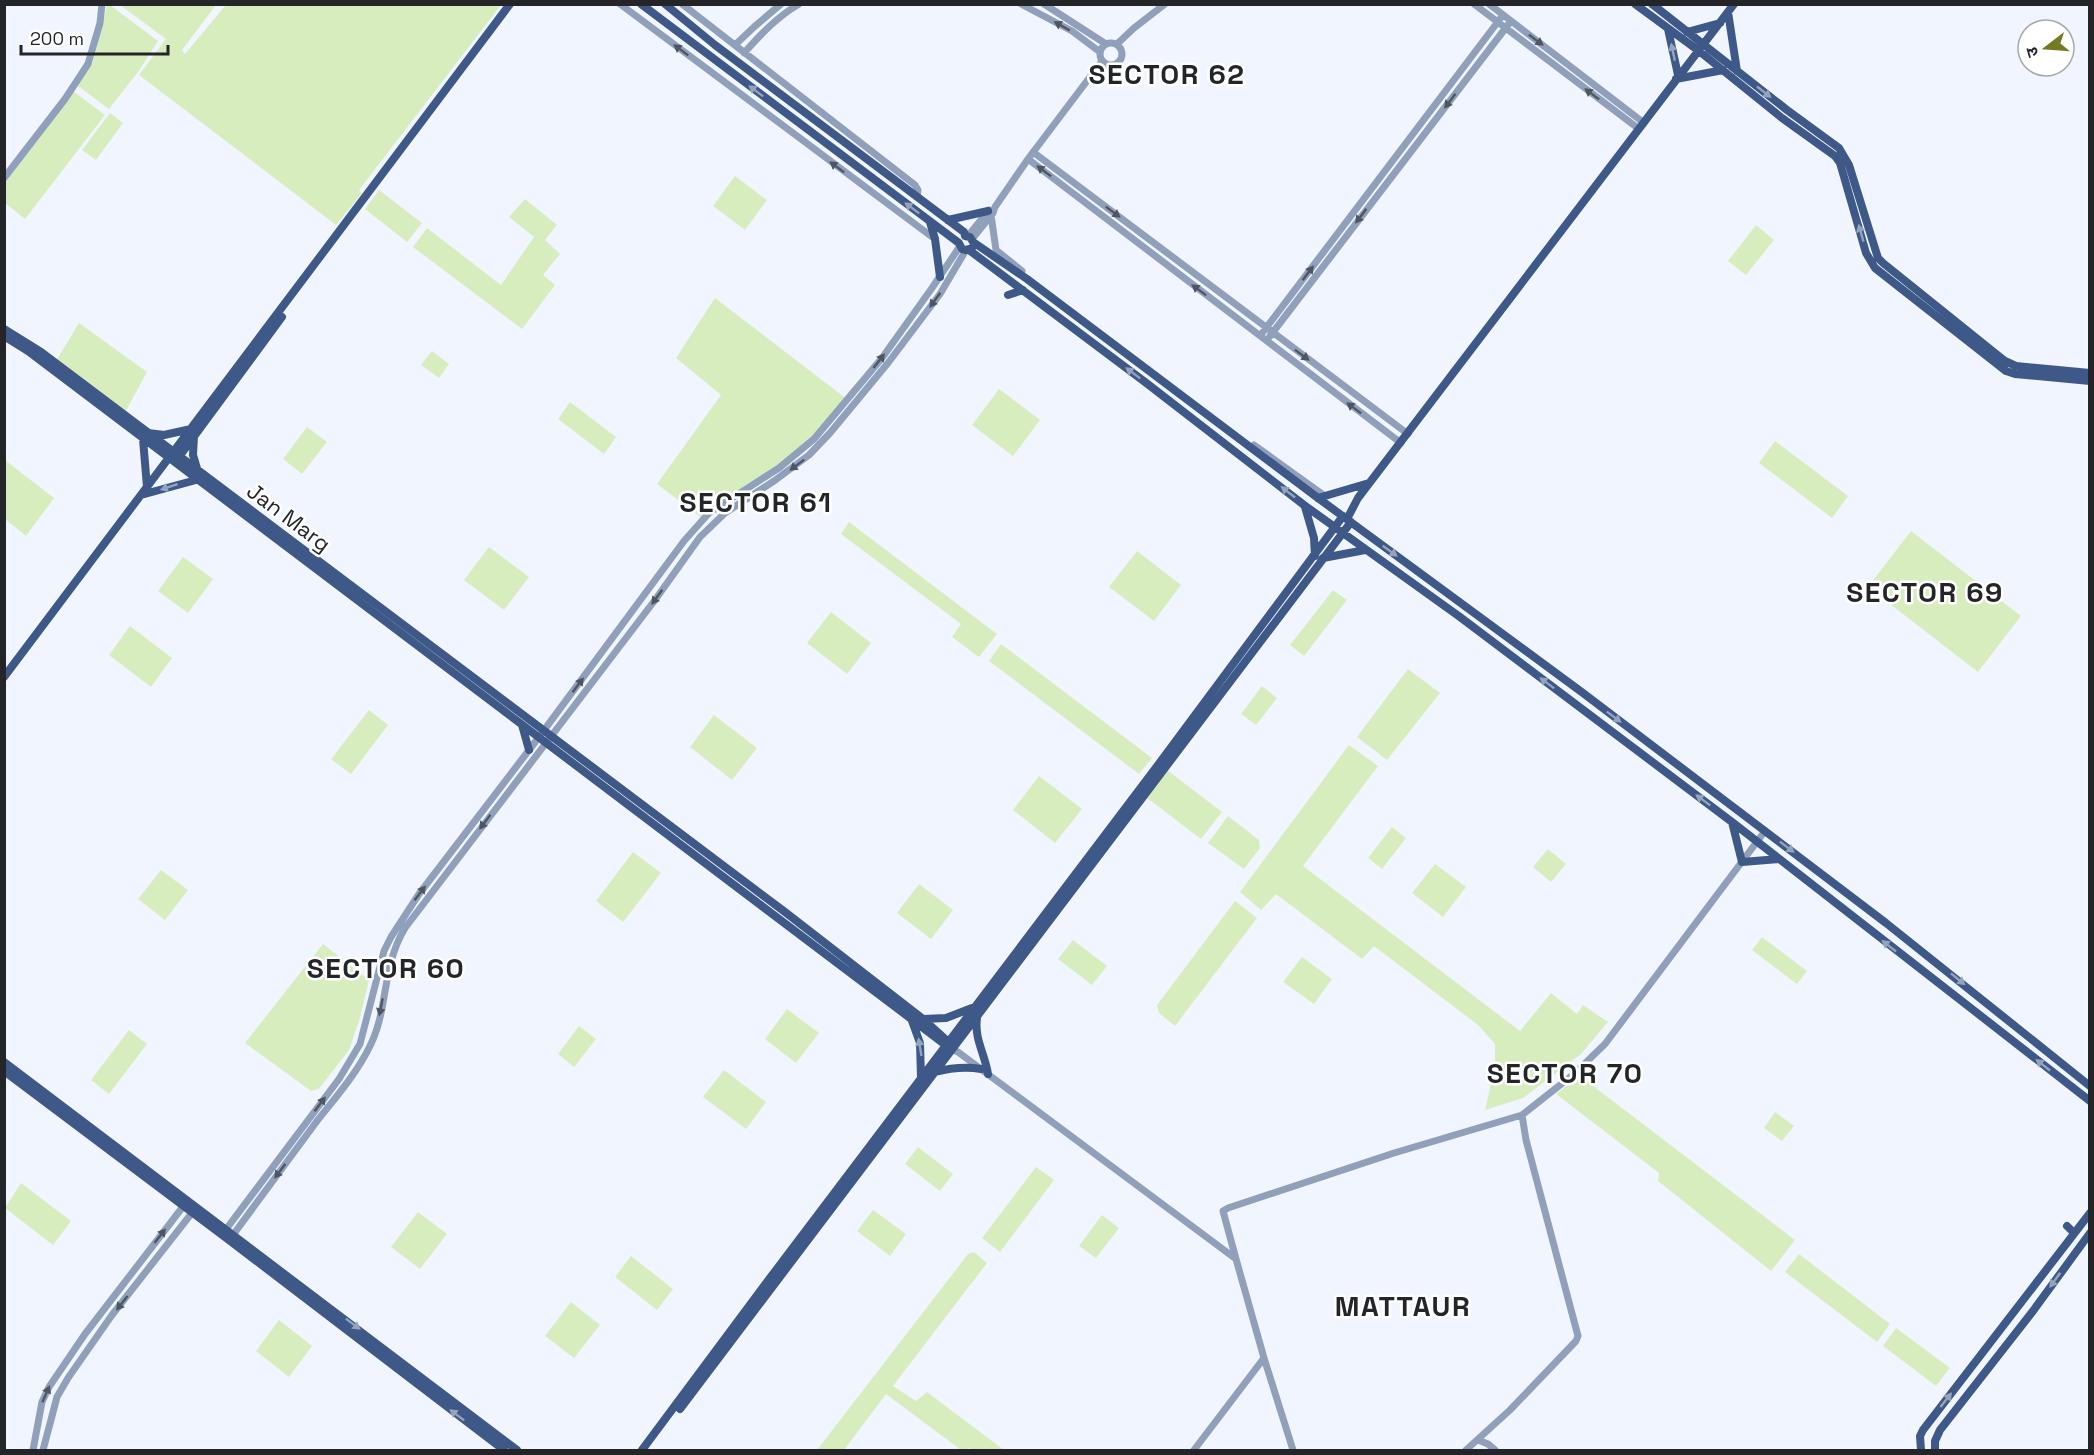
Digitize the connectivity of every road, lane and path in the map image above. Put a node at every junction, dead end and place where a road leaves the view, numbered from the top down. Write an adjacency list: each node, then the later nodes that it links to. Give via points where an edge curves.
1 (102, 4): 41 (street, via 88,64)
2 (510, 4): 67 (main road)
3 (516, 4): 67 (main road)
4 (620, 4): 49 (street, one-way to 4)
5 (641, 4): 47 (main road, one-way to 5)
6 (664, 4): 44 (main road)
7 (682, 4): 28 (street)
8 (781, 4): 28 (street)
9 (798, 4): 30 (street)
10 (1021, 4): 31 (street, one-way to 10, via 1072,31)
11 (1044, 4): 26 (street)
12 (1165, 4): 27 (street)
13 (1474, 4): 21 (street)
14 (1489, 4): 19 (street)
15 (1635, 4): 24 (main road)
16 (1652, 4): 25 (main road)
17 (1734, 4): 18 (main road)
18 (1728, 12): 22 (main road); 34 (main road)
19 (1503, 15): 20 (street); 21 (street)
20 (1511, 21): 23 (street); 38 (street, one-way to 38)
21 (1498, 22): 23 (street); 35 (street)
22 (1720, 23): 25 (main road); 29 (main road)
23 (1505, 28): 37 (street); 38 (street, one-way to 23)
24 (1668, 29): 29 (main road); 36 (main road, one-way to 24)
25 (1687, 32): 29 (main road)
26 (1106, 44): 27 (street); 31 (street)
27 (1117, 44): 32 (street, via 1122,53 1118,62 1108,65)
28 (735, 45): 30 (street)
29 (1701, 47): 33 (main road); 34 (main road); 36 (main road)
30 (744, 52): 44 (street, via 915,185)
31 (1100, 52): 32 (street)
32 (1102, 61): 39 (street)
33 (1723, 70): 36 (main road); 66 (main road, one-way to 33, via 2006,371 1875,268 1866,252 1835,156)
34 (1737, 70): 65 (main road, one-way to 65, via 1839,148 1850,165 1878,258 1883,263 2005,361 2016,366)
35 (1458, 75): 37 (street); 42 (street)
36 (1677, 77): 38 (main road)
37 (1465, 81): 43 (street, one-way to 43)
38 (1641, 126): 68 (main road)
39 (1033, 152): 40 (street); 52 (street, one-way to 52)
40 (1028, 159): 45 (street); 53 (street, one-way to 40)
41 (4, 178)
42 (1374, 185): 43 (street); 48 (street)
43 (1381, 190): 51 (street, one-way to 51)
44 (917, 197): 46 (main road)
45 (991, 211): 46 (main road); 50 (street); 55 (street, via 996,250)
46 (948, 220): 50 (main road, via 964,232)
47 (930, 221): 49 (main road); 50 (main road)
48 (1334, 238): 51 (street); 58 (street, one-way to 48)
49 (935, 239): 54 (main road)
50 (967, 243): 54 (street); 55 (main road); 56 (main road); 78 (street, one-way to 78, via 934,302 830,433 795,466)
51 (1341, 243): 60 (street)
52 (1178, 261): 53 (street); 58 (street)
53 (1173, 270): 62 (street, one-way to 53)
54 (940, 277): 75 (street, one-way to 54, via 814,439 882,357)
55 (1028, 278): 77 (main road)
56 (1023, 290): 57 (main road); 79 (main road, one-way to 56)
57 (1008, 295)
58 (1266, 328): 60 (street); 62 (street)
59 (4, 329): 64 (main road)
60 (1273, 333): 63 (street); 68 (street, one-way to 68)
61 (4, 336): 64 (main road)
62 (1260, 336): 63 (street)
63 (1267, 341): 70 (street, one-way to 63)
64 (28, 347): 69 (main road); 69 (main road, via 37,358)
65 (2090, 373)
66 (2090, 381)
67 (193, 432): 69 (main road); 71 (main road); 72 (main road)
68 (1407, 434): 70 (main road)
69 (145, 436): 71 (main road); 74 (main road)
70 (1401, 443): 73 (main road)
71 (173, 458): 72 (main road); 74 (main road)
72 (197, 476): 76 (main road, one-way to 76); 85 (main road); 86 (main road, Jan Marg)
73 (1369, 483): 77 (main road); 80 (main road)
74 (147, 487): 76 (main road)
75 (738, 493): 78 (street); 86 (street, one-way to 75, via 684,541 709,513)
76 (141, 495): 84 (main road)
77 (1321, 497): 80 (main road)
78 (743, 500): 86 (street, one-way to 86, via 700,538)
79 (1304, 505): 81 (main road); 83 (main road)
80 (1347, 519): 81 (main road); 89 (main road, one-way to 89)
81 (1338, 530): 82 (main road); 83 (main road)
82 (1365, 550): 83 (main road); 88 (main road, one-way to 82)
83 (1319, 557): 93 (main road)
84 (4, 677)
85 (522, 725): 86 (main road); 87 (main road)
86 (545, 737): 87 (street); 94 (main road); 95 (main road); 109 (street, one-way to 109, via 396,943 369,1049)
87 (529, 750): 109 (street, one-way to 87, via 360,1044 380,963 391,937 419,894)
88 (1732, 822): 90 (main road); 92 (main road)
89 (1765, 831): 90 (street); 102 (main road, one-way to 102, via 1932,958)
90 (1758, 842): 91 (main road); 92 (street)
91 (1779, 859): 92 (main road); 103 (main road, one-way to 91)
92 (1742, 862): 104 (street, via 1605,1044)
93 (977, 1010): 95 (main road); 96 (main road); 99 (main road, via 976,1035 986,1057)
94 (909, 1017): 96 (main road); 101 (main road, one-way to 94, via 920,1043)
95 (923, 1019): 96 (main road)
96 (952, 1047): 99 (street); 100 (main road); 101 (main road)
97 (4, 1062): 105 (main road)
98 (4, 1071): 105 (main road)
99 (984, 1072): 100 (main road, via 970,1067); 110 (street)
100 (934, 1073): 120 (main road)
101 (921, 1079): 119 (main road)
102 (2090, 1086)
103 (2090, 1101)
104 (1522, 1115): 110 (street, via 1228,1208 1223,1211); 112 (street, via 1578,1336)
105 (185, 1203): 106 (main road); 115 (street, one-way to 105, via 42,1402 49,1387 84,1334)
106 (194, 1210): 109 (main road); 116 (street, one-way to 116, via 68,1378 57,1397)
107 (2090, 1212): 114 (main road, one-way to 107, via 1923,1430 2070,1229)
108 (2090, 1233): 113 (main road, one-way to 113)
109 (228, 1234): 117 (main road, one-way to 109); 118 (main road, one-way to 118)
110 (1236, 1259): 111 (street)
111 (1264, 1358): 121 (street); 122 (street)
112 (1479, 1440): 123 (street); 124 (street)
113 (1935, 1441): 114 (main road); 125 (main road)
114 (1920, 1446)
115 (33, 1450)
116 (43, 1450)
117 (504, 1450)
118 (518, 1450)
119 (642, 1450)
120 (649, 1450)
121 (1194, 1450)
122 (1293, 1450)
123 (1466, 1450)
124 (1495, 1450)
125 (1935, 1450)

